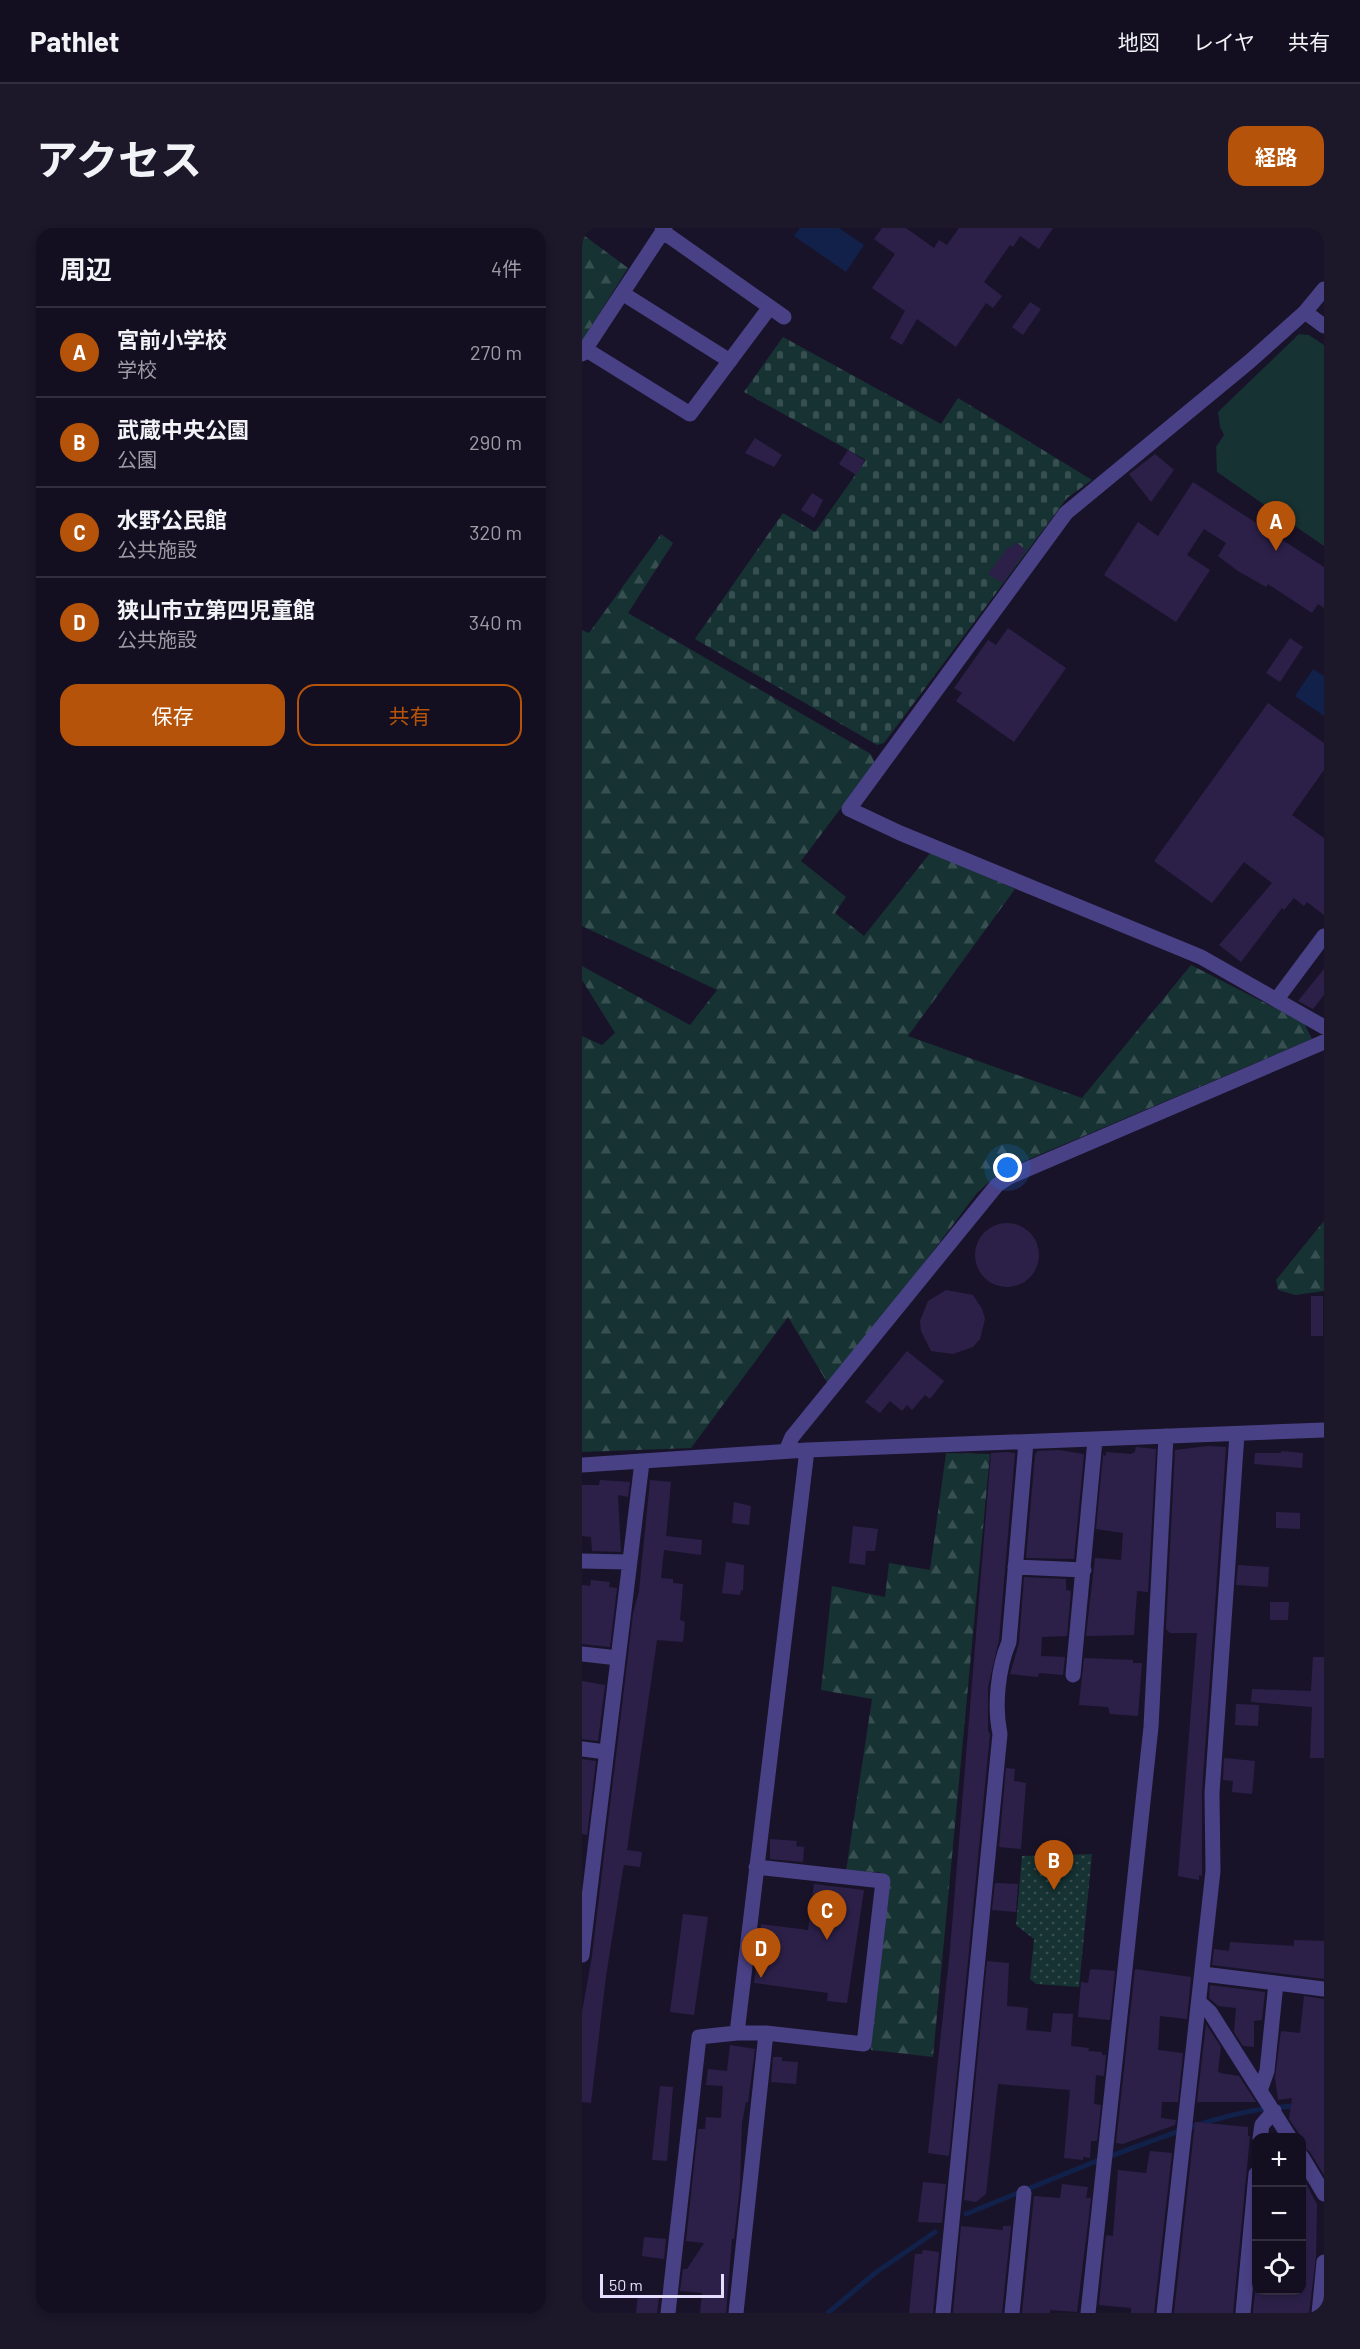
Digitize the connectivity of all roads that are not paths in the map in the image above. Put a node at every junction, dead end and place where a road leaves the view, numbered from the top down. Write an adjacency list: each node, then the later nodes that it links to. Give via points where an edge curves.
1 (664, 230): 3 (street); 4 (street)
2 (1324, 289): 5 (street)
3 (622, 293): 8 (street); 9 (street)
4 (770, 308): 6 (street); 9 (street)
5 (1305, 312): 7 (street); 11 (street, via 1066,513 849,809 1201,957)
6 (784, 317)
7 (1324, 326)
8 (584, 352): 9 (street, via 690,414)
9 (730, 361)
10 (1324, 936): 11 (street)
11 (1276, 999): 12 (street)
12 (1324, 1027)
13 (1324, 1042): 20 (street, via 997,1185 792,1437)
14 (1324, 1430): 15 (street)
15 (1237, 1434): 16 (street); 35 (street, via 1212,1793 1213,1871)
16 (1166, 1436): 17 (street); 54 (street, via 1150,1727)
17 (1095, 1440): 18 (street); 26 (street)
18 (1026, 1442): 19 (street); 25 (street)
19 (807, 1450): 20 (street); 33 (street)
20 (786, 1451): 21 (street)
21 (642, 1462): 22 (street); 24 (street)
22 (582, 1465)
23 (582, 1561): 24 (street)
24 (629, 1562): 28 (street)
25 (1015, 1568): 26 (street); 52 (street, via 997,1719 1000,1734 983,1930)
26 (1084, 1570): 29 (street)
27 (582, 1654): 28 (street)
28 (618, 1658): 31 (street)
29 (1073, 1675)
30 (582, 1749): 31 (street)
31 (606, 1752): 32 (street)
32 (588, 1845): 34 (street)
33 (756, 1867): 39 (street); 40 (street, via 883,1881 864,2044)
34 (582, 1955)
35 (1203, 1974): 36 (street); 38 (street)
36 (1276, 1983): 37 (street); 41 (street, via 1267,2071)
37 (1324, 1989)
38 (1199, 2002): 41 (street, via 1210,2012); 55 (street)
39 (736, 2033): 40 (street); 50 (street, via 699,2037)
40 (766, 2033): 51 (street)
41 (1261, 2088): 42 (street)
42 (1274, 2111): 43 (street, via 1262,2125); 44 (street)
43 (1261, 2133)
44 (1287, 2133)
45 (1306, 2164): 48 (street)
46 (1256, 2187): 56 (street)
47 (1024, 2193): 53 (street)
48 (1324, 2194)
49 (1324, 2262): 57 (street)
50 (668, 2313)
51 (736, 2313)
52 (943, 2313)
53 (1012, 2313)
54 (1088, 2313)
55 (1164, 2313)
56 (1243, 2313)
57 (1319, 2313)

